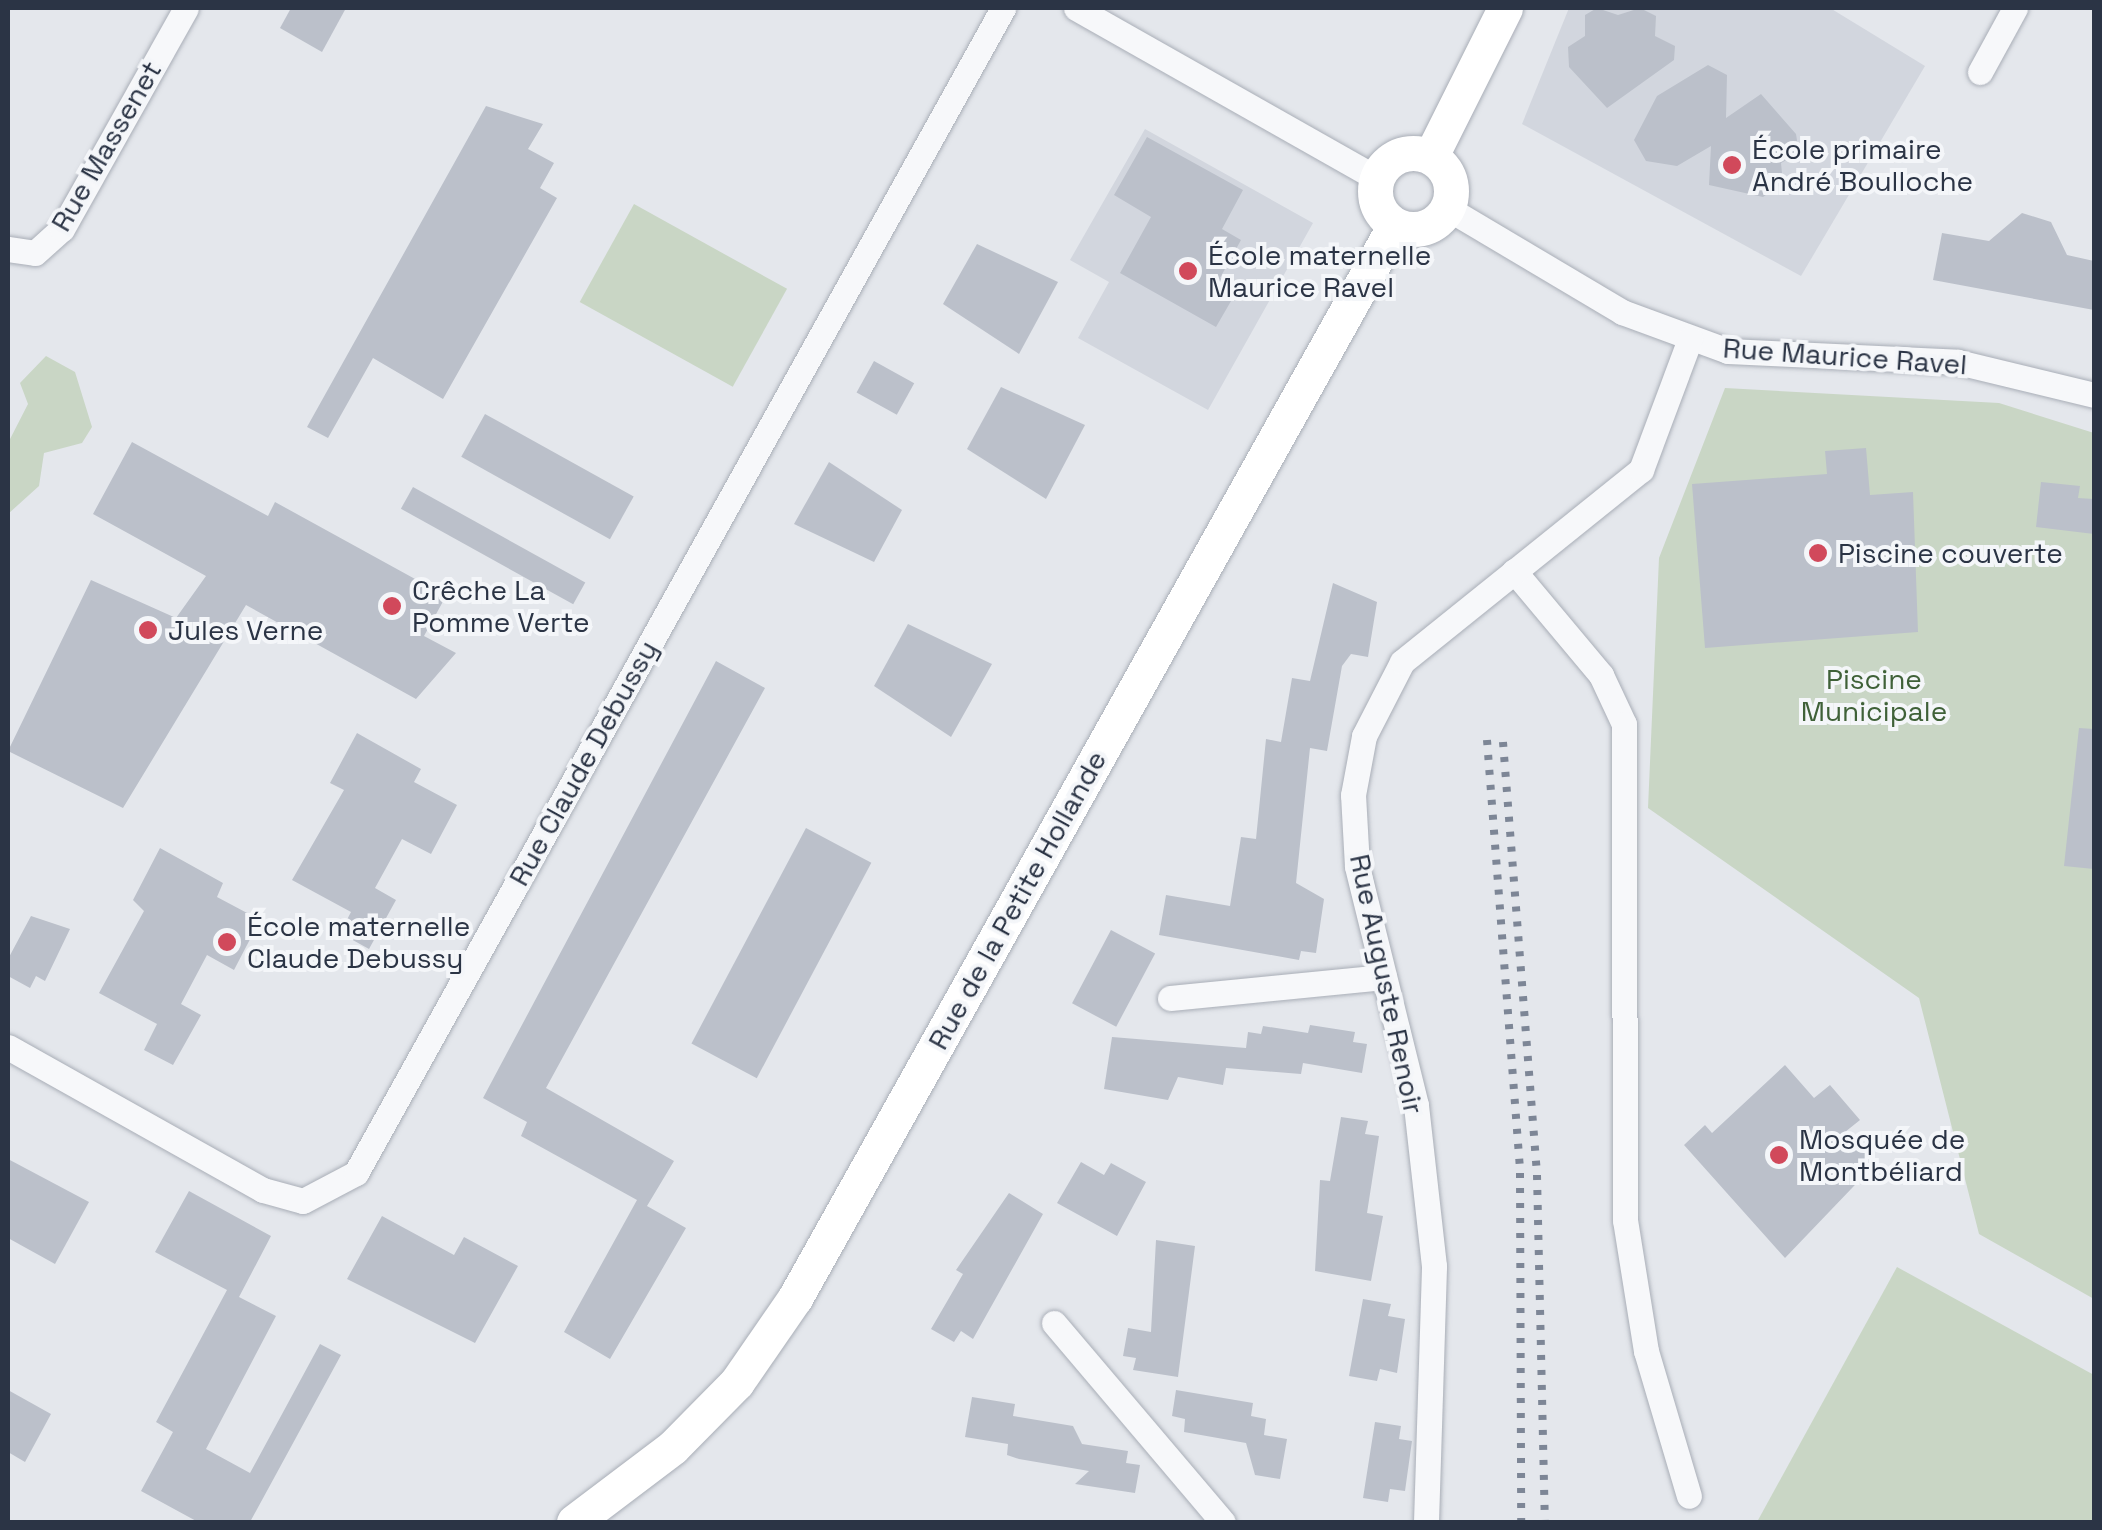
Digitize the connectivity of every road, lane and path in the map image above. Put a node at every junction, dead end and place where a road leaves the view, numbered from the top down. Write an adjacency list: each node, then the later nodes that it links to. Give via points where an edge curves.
1 (186, 8): 11 (street, Rue Massenet, via 62,229 35,253)
2 (1003, 8): 17 (street, Rue Claude Debussy, via 356,1173 302,1201 263,1190)
3 (1076, 8): 8 (street)
4 (1505, 8): 7 (street)
5 (2015, 8): 6 (street)
6 (1980, 72)
7 (1430, 156): 8 (street, via 1393,158); 9 (street, via 1452,185)
8 (1377, 178): 10 (street, via 1376,199)
9 (1447, 208): 10 (street, via 1430,226); 12 (street, Rue Maurice Ravel, via 1622,312)
10 (1394, 224): 20 (street, Rue de la Petite Hollande, via 794,1298 737,1382 673,1447)
11 (8, 248)
12 (1690, 340): 13 (street, Rue Maurice Ravel, via 1728,351 1958,362); 14 (street, Rue Auguste Renoir, via 1641,470)
13 (2094, 395)
14 (1514, 571): 15 (street, Rue Auguste Renoir, via 1402,662 1364,736 1353,795 1356,866); 19 (street, via 1600,675 1624,724 1626,1220 1646,1351)
15 (1384, 977): 16 (street); 22 (street, Rue Auguste Renoir, via 1416,1105 1434,1266)
16 (1170, 998)
17 (8, 1047)
18 (1054, 1322): 21 (street)
19 (1689, 1496)
20 (574, 1522)
21 (1223, 1522)
22 (1426, 1522)

